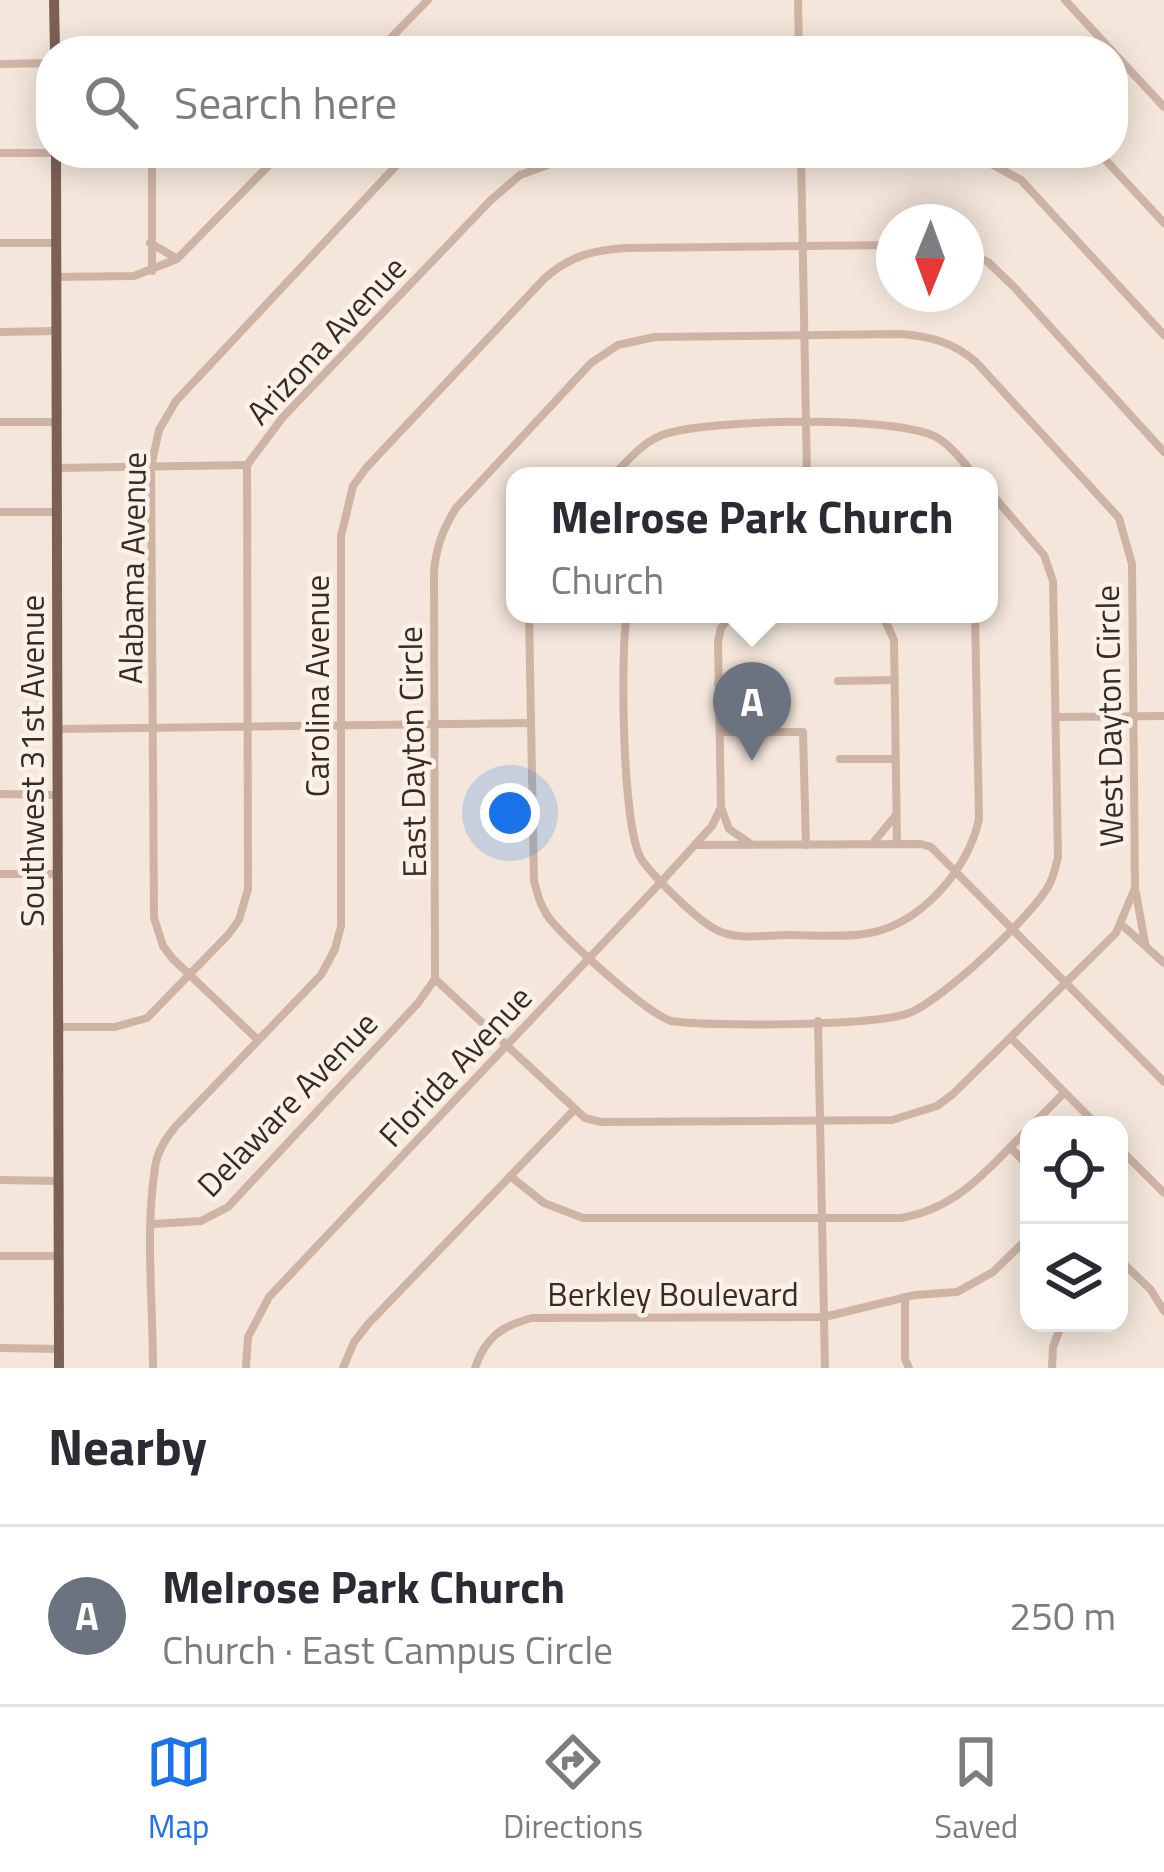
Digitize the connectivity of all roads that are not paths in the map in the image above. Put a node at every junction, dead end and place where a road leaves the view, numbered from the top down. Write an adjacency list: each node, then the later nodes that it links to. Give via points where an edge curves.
1 (54, 0): 5 (main road)
2 (428, 0): 6 (street)
3 (797, 0): 7 (street)
4 (1065, 0): 8 (street)
5 (55, 36)
6 (392, 36)
7 (798, 36)
8 (1099, 36)
9 (36, 63): 10 (street)
10 (0, 64)
11 (1128, 67): 12 (street)
12 (1164, 107)
13 (0, 153): 14 (street)
14 (36, 153)
15 (54, 168): 25 (main road, Southwest 31st Avenue)
16 (152, 168): 26 (street)
17 (266, 168): 29 (street)
18 (394, 168): 42 (street, Alabama Avenue, via 176,400)
19 (540, 168): 41 (street, Arizona Avenue, via 490,201 283,417)
20 (801, 168): 28 (street)
21 (1001, 168): 36 (street, Arizona Avenue)
22 (1113, 168): 23 (street)
23 (1164, 223)
24 (0, 243): 25 (street)
25 (56, 243): 32 (main road, Southwest 31st Avenue)
26 (150, 243): 29 (street); 31 (street)
27 (876, 245): 28 (street, Carolina Avenue)
28 (803, 247): 35 (street); 64 (street, Carolina Avenue, via 600,250 544,279 352,486 341,536)
29 (177, 259): 31 (street)
30 (984, 260): 40 (street)
31 (152, 271): 32 (street)
32 (56, 278): 33 (main road, Southwest 31st Avenue)
33 (56, 331): 34 (street); 38 (main road, Southwest 31st Avenue)
34 (0, 332)
35 (805, 335): 39 (street); 59 (street, West Dayton Circle, via 919,335 964,351 1119,518 1132,564); 63 (street, East Dayton Circle, via 655,337 618,345 591,363 445,526 434,572)
36 (1164, 335)
37 (0, 422): 38 (street)
38 (57, 422): 46 (main road, Southwest 31st Avenue)
39 (806, 424): 43 (street, via 692,426 644,445); 44 (street); 45 (street, via 925,433)
40 (1164, 452)
41 (247, 465): 42 (street); 65 (street, Arizona Avenue)
42 (151, 467): 46 (street); 66 (street, Alabama Avenue)
43 (622, 467)
44 (807, 467)
45 (967, 467)
46 (58, 468): 49 (main road, Southwest 31st Avenue)
47 (998, 501): 61 (street, via 1044,555 1053,581)
48 (0, 512): 49 (street)
49 (58, 512): 67 (main road, Southwest 31st Avenue)
50 (529, 623): 62 (street)
51 (626, 623): 83 (street, via 630,831 642,861)
52 (725, 623): 57 (street)
53 (888, 623): 55 (street)
54 (975, 623): 80 (street, via 979,819)
55 (895, 680): 56 (street); 70 (street)
56 (838, 681)
57 (718, 683): 58 (street); 68 (street)
58 (776, 683)
59 (1134, 716): 60 (street); 61 (street); 84 (street, West Dayton Circle)
60 (1164, 716)
61 (1057, 717): 86 (street, via 1058,856 1049,885)
62 (531, 723): 63 (street); 88 (street, via 539,903)
63 (437, 724): 64 (street); 91 (street, East Dayton Circle)
64 (343, 725): 65 (street); 96 (street, Carolina Avenue, via 335,949 321,975)
65 (249, 727): 66 (street); 90 (street, Arizona Avenue, via 244,905)
66 (153, 728): 67 (street); 90 (street, Alabama Avenue, via 154,918 163,946)
67 (60, 729): 72 (main road, Southwest 31st Avenue)
68 (720, 732): 73 (street); 79 (street, via 803,732)
69 (840, 759): 70 (street)
70 (896, 759): 74 (street)
71 (0, 794): 72 (street)
72 (60, 795): 82 (main road, Southwest 31st Avenue)
73 (722, 807): 77 (street, Florida Avenue); 78 (street, via 728,829)
74 (896, 815): 75 (street); 76 (street)
75 (870, 844): 76 (street); 79 (street)
76 (897, 844): 80 (street, via 931,848)
77 (693, 845): 78 (street); 83 (street, Florida Avenue)
78 (752, 845): 79 (street)
79 (806, 845)
80 (956, 873): 83 (street, via 912,915 872,933 727,933); 86 (street)
81 (0, 874): 82 (street)
82 (59, 874): 94 (main road, Southwest 31st Avenue)
83 (662, 881): 88 (street, Florida Avenue)
84 (1135, 888): 85 (street, West Dayton Circle); 87 (street)
85 (1121, 924): 87 (street); 92 (street, West Dayton Circle)
86 (1011, 928): 92 (street); 93 (street, via 921,1009 887,1020)
87 (1145, 944): 89 (street)
88 (591, 956): 93 (street, via 646,1009 671,1021); 97 (street, Florida Avenue)
89 (1164, 963)
90 (191, 975): 94 (street, Arizona Avenue, via 134,1024); 96 (street, Alabama Avenue)
91 (435, 980): 97 (street); 113 (street, Delaware Avenue, via 228,1207 201,1222)
92 (1066, 983): 95 (street, West Dayton Circle); 98 (street)
93 (818, 1021): 103 (street)
94 (59, 1027): 110 (main road, Southwest 31st Avenue)
95 (1012, 1038): 99 (street); 103 (street, West Dayton Circle, via 937,1106 892,1120)
96 (257, 1039): 113 (street, Carolina Avenue, via 167,1137 155,1167)
97 (506, 1046): 100 (street); 126 (street, Florida Avenue, via 268,1298 248,1337)
98 (1164, 1082)
99 (1064, 1093): 101 (street); 102 (street)
100 (574, 1110): 103 (street, via 601,1122); 108 (street)
101 (1042, 1116)
102 (1087, 1116)
103 (820, 1119): 112 (street)
104 (1020, 1138): 105 (street)
105 (1010, 1148): 107 (street); 112 (street, via 968,1190 928,1213)
106 (1128, 1157): 111 (street)
107 (1020, 1158)
108 (510, 1176): 112 (street, via 544,1203 583,1218); 127 (street, via 370,1323)
109 (0, 1180): 110 (street)
110 (60, 1180): 116 (main road, Southwest 31st Avenue)
111 (1164, 1193)
112 (821, 1217): 120 (street)
113 (153, 1224): 125 (street, Carolina Avenue)
114 (1020, 1245): 118 (street, Berkley Boulevard, via 957,1292)
115 (0, 1256): 116 (street)
116 (60, 1256): 123 (main road, Southwest 31st Avenue)
117 (1128, 1268): 119 (street)
118 (904, 1298): 120 (street, Berkley Boulevard); 130 (street)
119 (1164, 1311)
120 (824, 1317): 128 (street, Berkley Boulevard, via 532,1318 490,1337); 129 (street)
121 (1059, 1332): 131 (street)
122 (0, 1346): 123 (street)
123 (59, 1347): 124 (main road, Southwest 31st Avenue)
124 (59, 1368)
125 (153, 1368)
126 (246, 1368)
127 (343, 1368)
128 (475, 1368)
129 (825, 1368)
130 (909, 1368)
131 (1052, 1368)

